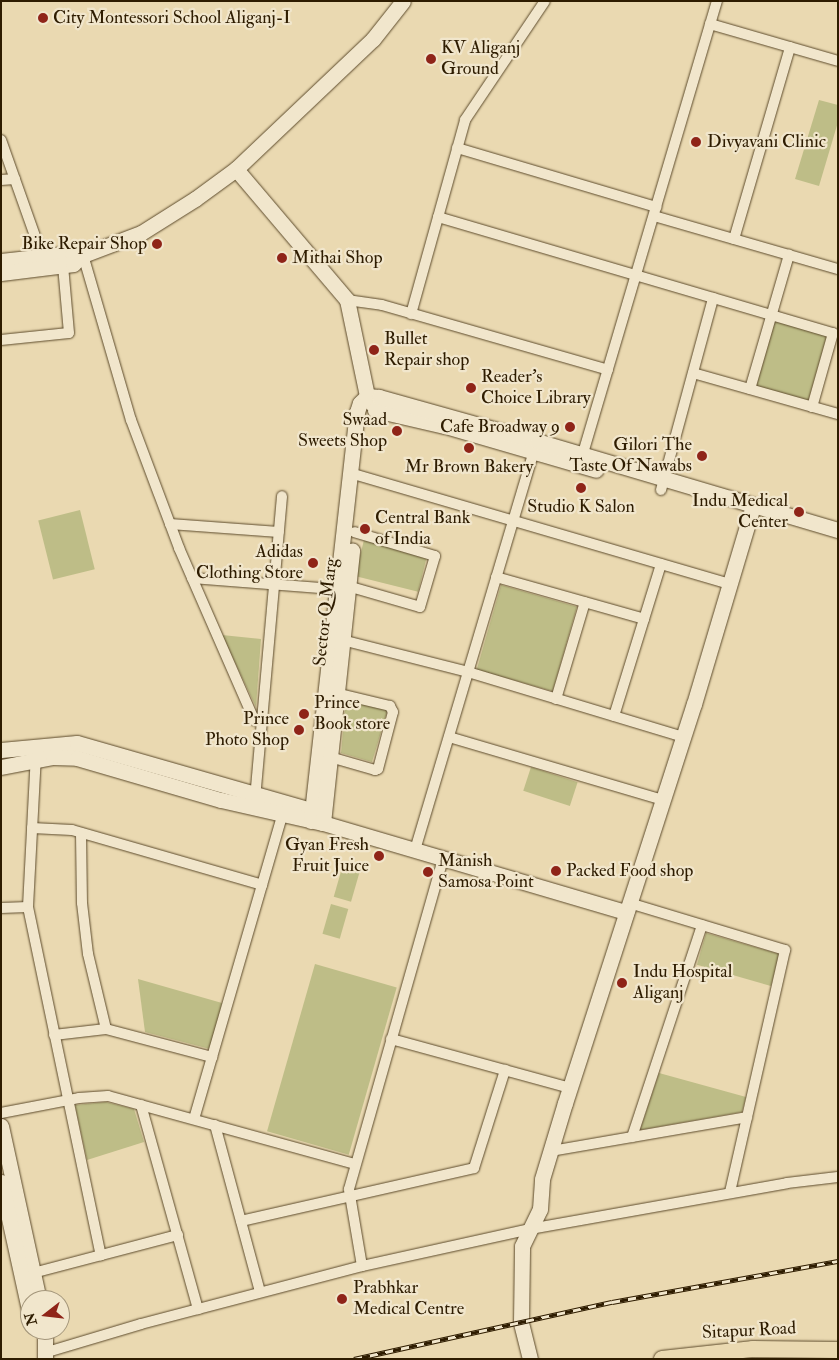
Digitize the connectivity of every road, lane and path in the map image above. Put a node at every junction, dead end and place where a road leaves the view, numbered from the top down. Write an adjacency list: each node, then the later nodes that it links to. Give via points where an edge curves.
1 (403, 1): 9 (street, via 373,39)
2 (545, 1): 8 (street, via 465,120)
3 (717, 1): 4 (street)
4 (710, 24): 5 (street); 12 (street)
5 (790, 47): 6 (street); 14 (street)
6 (838, 61)
7 (1, 140): 10 (street)
8 (457, 148): 12 (street); 13 (street)
9 (236, 169): 15 (street, via 195,200 141,232); 24 (street)
10 (15, 178): 11 (street); 17 (street)
11 (1, 180)
12 (655, 212): 14 (street); 22 (street)
13 (438, 217): 22 (street); 25 (street)
14 (734, 239): 16 (street)
15 (83, 255): 17 (street); 19 (street, via 73,264); 42 (street, via 131,420)
16 (789, 255): 20 (street); 26 (street)
17 (42, 256): 18 (street)
18 (1, 261)
19 (63, 266): 21 (street); 27 (street, via 69,333)
20 (838, 269)
21 (1, 273)
22 (636, 275): 23 (street); 28 (street)
23 (713, 298): 26 (street); 29 (street)
24 (347, 300): 25 (street, via 382,305); 31 (street)
25 (411, 314): 28 (street)
26 (772, 314): 30 (street); 32 (street, via 833,333)
27 (1, 340)
28 (608, 370): 36 (street)
29 (693, 373): 30 (street); 38 (street)
30 (750, 389): 32 (street)
31 (367, 396): 33 (street); 35 (street, via 379,397); 37 (street, via 357,412)
32 (812, 407): 34 (street)
33 (375, 410): 35 (street); 37 (street, Sector Q Marg, via 366,415)
34 (838, 414)
35 (535, 447): 36 (street); 41 (street)
36 (581, 460): 38 (street)
37 (355, 474): 41 (street); 44 (street, Sector Q Marg); 51 (street)
38 (662, 485): 40 (street)
39 (282, 496): 43 (street)
40 (751, 510): 45 (street); 50 (street)
41 (513, 520): 46 (street); 47 (street)
42 (170, 524): 43 (street); 48 (street)
43 (279, 532): 49 (street)
44 (354, 532): 51 (street, Sector Q Marg); 51 (street, via 435,556 420,607)
45 (837, 533)
46 (661, 564): 50 (street); 53 (street)
47 (496, 577): 52 (street); 55 (street)
48 (192, 578): 49 (street); 59 (street, via 254,720)
49 (274, 584): 51 (street); 59 (street)
50 (730, 584): 61 (street)
51 (343, 587): 54 (street)
52 (585, 602): 53 (street); 57 (street)
53 (644, 619): 58 (street)
54 (337, 639): 55 (street); 56 (street)
55 (468, 672): 57 (street); 60 (street)
56 (331, 692): 64 (street, Sector Q Marg); 64 (street, via 390,706 393,712 378,768 375,770); 69 (street)
57 (556, 699): 58 (street)
58 (614, 716): 61 (street)
59 (262, 722): 67 (street)
60 (449, 737): 66 (street); 72 (street)
61 (683, 737): 66 (street)
62 (1, 750): 63 (street)
63 (36, 753): 65 (street); 67 (street, via 77,758); 70 (street)
64 (330, 757): 69 (street, Sector Q Marg)
65 (1, 767)
66 (663, 800): 77 (street)
67 (255, 802): 68 (street)
68 (284, 809): 69 (street); 74 (street)
69 (317, 817): 72 (street)
70 (32, 828): 71 (street); 75 (street)
71 (81, 833): 74 (street); 79 (street, via 82,903 88,954)
72 (415, 850): 73 (street)
73 (443, 859): 77 (street); 81 (street)
74 (262, 885): 82 (street)
75 (28, 907): 76 (street); 80 (street)
76 (1, 908)
77 (628, 908): 78 (street); 84 (street)
78 (702, 925): 88 (street, via 785,950); 92 (street)
79 (106, 1029): 80 (street); 82 (street)
80 (54, 1035): 85 (street)
81 (391, 1039): 83 (street); 94 (street)
82 (212, 1057): 89 (street)
83 (505, 1070): 84 (street); 98 (street, via 474,1168)
84 (570, 1088): 93 (street)
85 (67, 1100): 86 (street, via 108,1096); 87 (street); 102 (street)
86 (141, 1105): 89 (street); 101 (street)
87 (1, 1113)
88 (747, 1118): 92 (street); 97 (street)
89 (194, 1119): 90 (street)
90 (215, 1125): 94 (street); 99 (street)
91 (1, 1126): 104 (street)
92 (632, 1137): 93 (street)
93 (550, 1151): 100 (street, via 542,1179 540,1209)
94 (356, 1164): 98 (street)
95 (838, 1177): 97 (street)
96 (1, 1182): 105 (street)
97 (730, 1194): 100 (street)
98 (350, 1196): 99 (street); 103 (street)
99 (241, 1221): 107 (street)
100 (530, 1229): 103 (street); 113 (street, via 522,1246 519,1300 520,1322)
101 (178, 1235): 102 (street); 108 (street)
102 (101, 1255): 104 (street)
103 (362, 1266): 107 (street)
104 (33, 1273): 106 (street)
105 (25, 1290)
106 (37, 1290)
107 (260, 1292): 108 (street)
108 (198, 1309): 112 (street)
109 (38, 1340): 112 (street)
110 (45, 1340): 112 (street)
111 (838, 1350): 114 (main road, Sitapur Road, via 754,1349)
112 (44, 1356)
113 (530, 1359)
114 (662, 1359)

